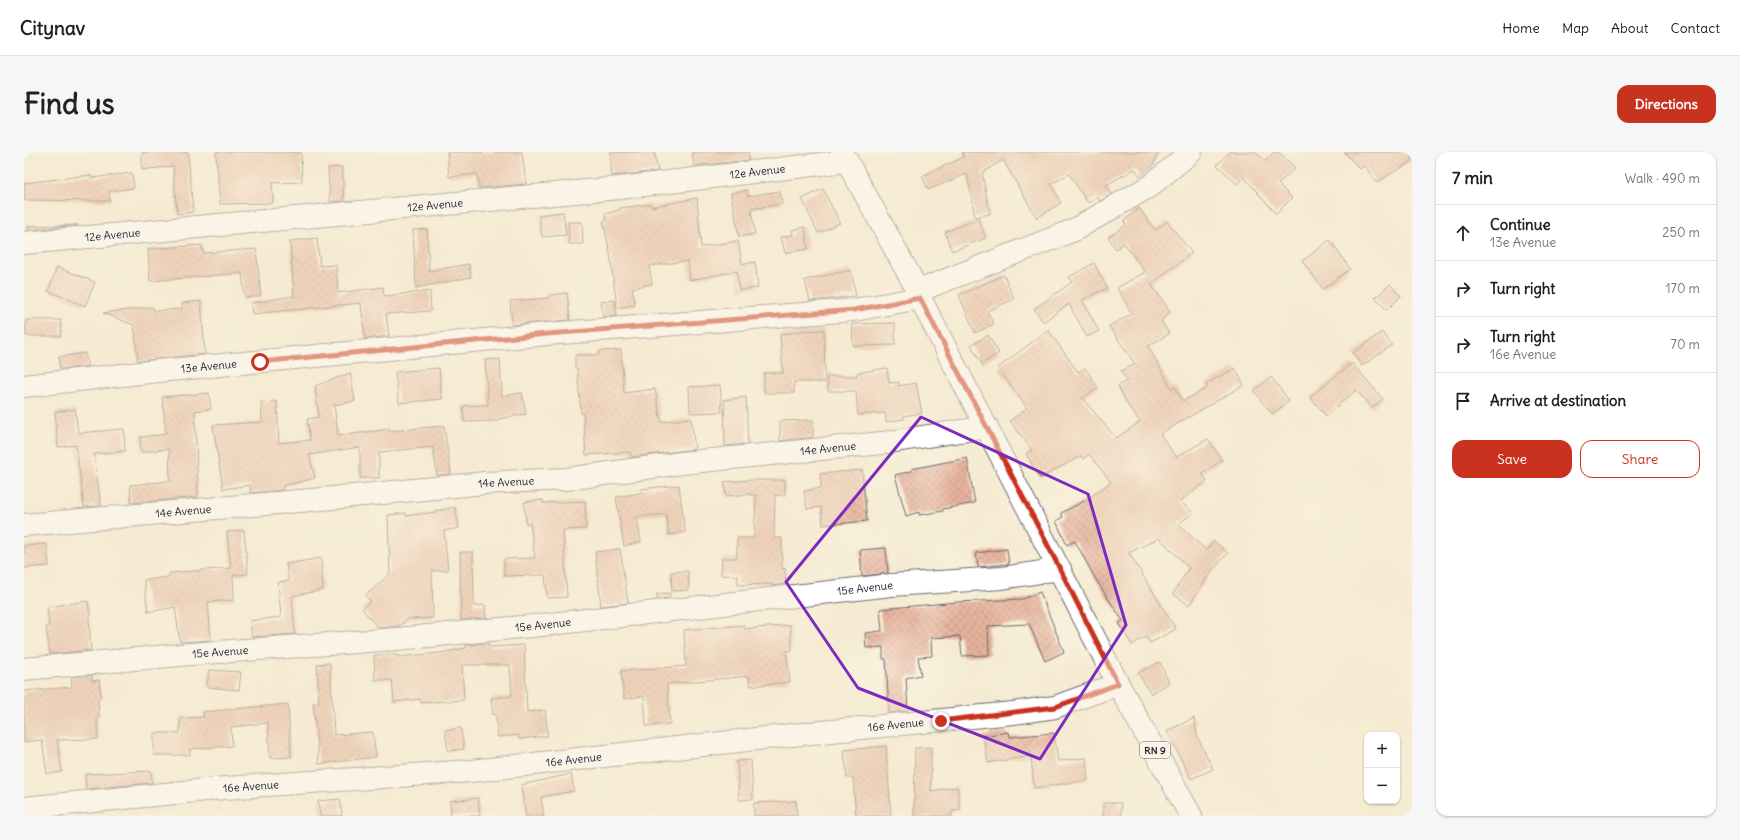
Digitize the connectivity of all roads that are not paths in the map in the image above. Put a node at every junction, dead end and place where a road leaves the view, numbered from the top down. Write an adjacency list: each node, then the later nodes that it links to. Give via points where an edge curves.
1 (1190, 152): 4 (street, 13e Avenue, via 1150,186 1074,230)
2 (844, 156): 3 (street, 12e Avenue, via 619,188); 4 (street, RN 9)
3 (24, 243)
4 (919, 295): 5 (street, 13e Avenue, via 854,310 547,334); 6 (street, RN 9)
5 (24, 386)
6 (987, 427): 7 (street, 14e Avenue, via 882,443 682,463 566,479 485,483); 8 (street, RN 9)
7 (24, 524)
8 (1060, 569): 9 (street, 15e Avenue, via 1002,578 891,585 397,639); 10 (street, RN 9)
9 (24, 669)
10 (1118, 684): 11 (street, 16e Avenue, via 1055,707 977,717 471,771 225,788); 12 (street, RN 9)
11 (24, 808)
12 (1191, 816)

